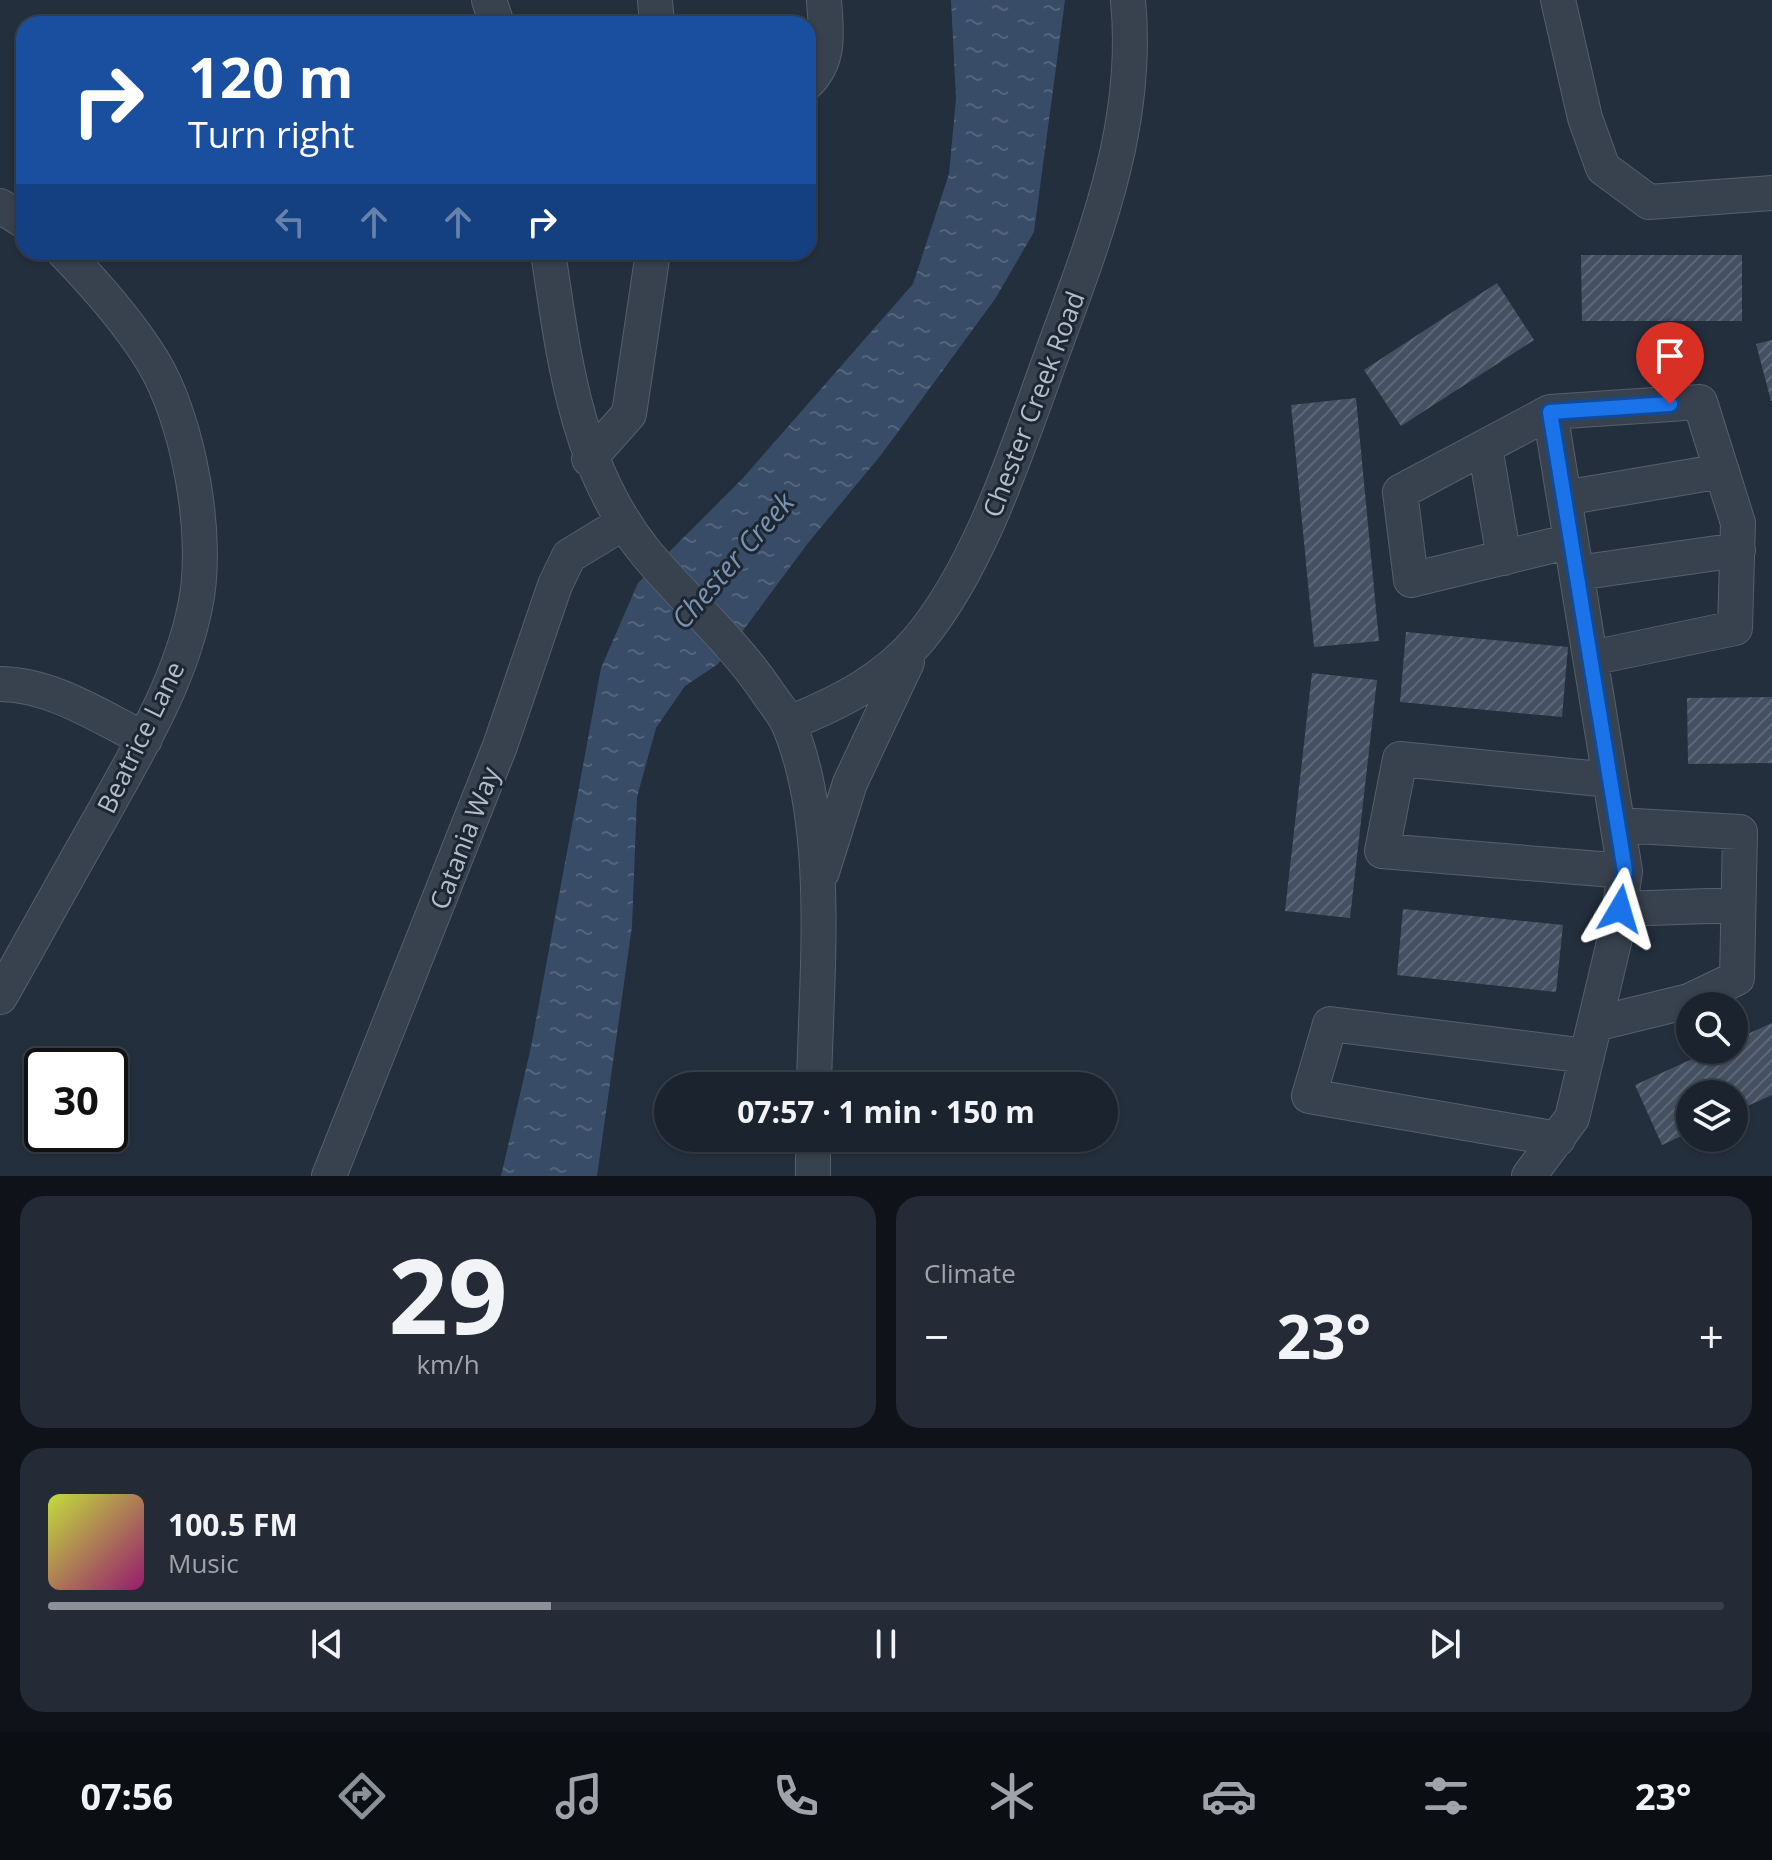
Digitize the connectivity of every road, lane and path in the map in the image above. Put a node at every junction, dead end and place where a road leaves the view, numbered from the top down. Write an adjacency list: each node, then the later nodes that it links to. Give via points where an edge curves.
1 (824, 0): 4 (street, via 827,44)
2 (1128, 0): 18 (street, Chester Creek Road, via 1130,67 1123,131 1089,259 1000,499)
3 (1558, 0): 5 (street, via 1585,118 1603,168 1649,202)
4 (816, 73)
5 (1772, 193)
6 (72, 260): 22 (street, Beatrice Lane, via 111,300 154,363 186,446 197,512 196,606 174,677)
7 (549, 260): 11 (street, via 568,378)
8 (652, 260): 11 (street, via 629,414)
9 (1550, 412): 10 (street); 12 (street, via 1700,402); 13 (street)
10 (1485, 447): 17 (street); 17 (street, via 1400,492 1411,580)
11 (589, 459): 14 (street)
12 (1722, 471): 13 (street); 15 (street, via 1738,523)
13 (1564, 498): 16 (street)
14 (623, 523): 21 (street, via 742,655); 34 (street, Catania Way, via 569,556 555,585 500,746)
15 (1738, 550): 16 (street); 19 (street, via 1735,628)
16 (1574, 557): 17 (street); 19 (street)
17 (1504, 558)
18 (920, 637): 21 (street, Chester Creek Road, via 857,692); 26 (street, via 850,783)
19 (1591, 658): 23 (street)
20 (0, 684): 22 (street, via 65,699)
21 (789, 723): 26 (street, via 806,784)
22 (145, 739): 29 (street, Beatrice Lane)
23 (1610, 780): 24 (street); 25 (street, via 1400,759 1382,851)
24 (1618, 825): 25 (street); 27 (street, via 1740,832)
25 (1625, 871): 28 (street)
26 (818, 883): 31 (street)
27 (1738, 905): 28 (street); 30 (street, via 1737,978)
28 (1620, 909): 30 (street)
29 (0, 997)
30 (1591, 1040): 32 (street, via 1572,1118); 32 (street, via 1330,1024 1309,1096)
31 (814, 1072)
32 (1558, 1139): 36 (street)
33 (813, 1152): 35 (street)
34 (329, 1176)
35 (813, 1176)
36 (1529, 1176)

